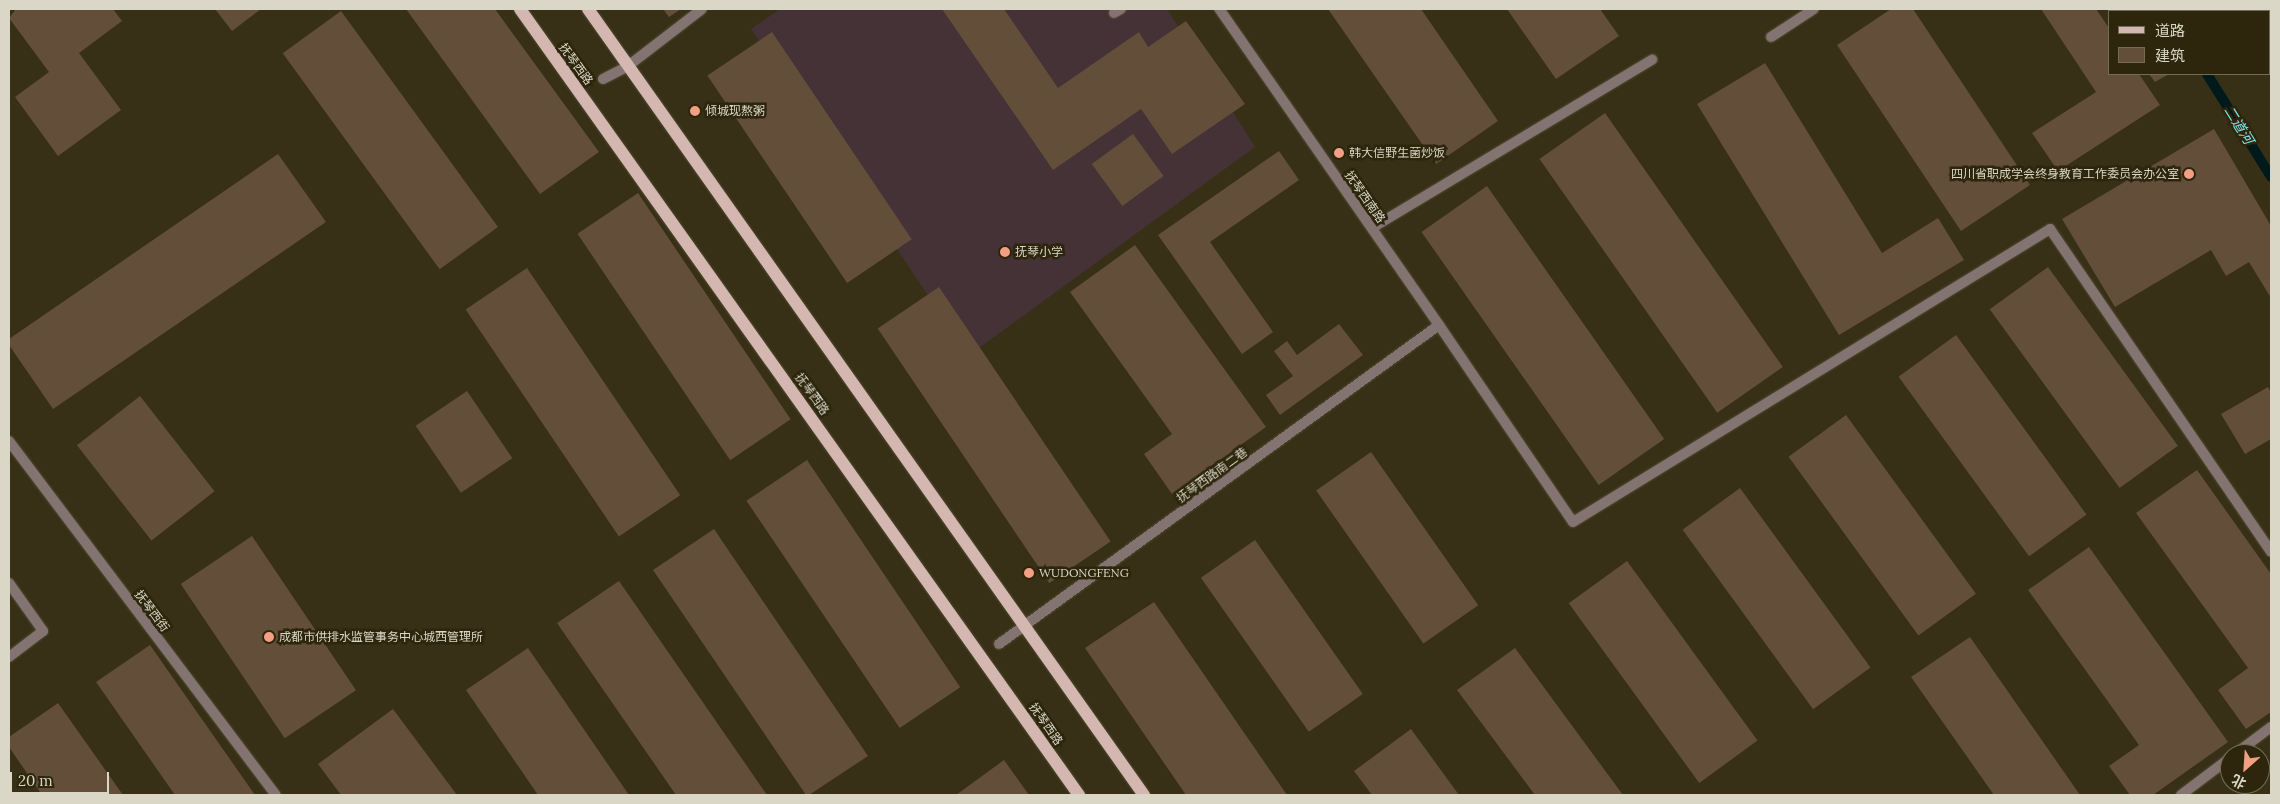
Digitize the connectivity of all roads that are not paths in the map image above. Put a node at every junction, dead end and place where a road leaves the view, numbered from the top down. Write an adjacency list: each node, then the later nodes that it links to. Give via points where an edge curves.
1 (520, 9): 22 (main road, 抚琴西路)
2 (588, 9): 8 (main road)
3 (702, 9): 8 (street)
4 (1218, 9): 10 (street, 抚琴西南路)
5 (1814, 9): 6 (street)
6 (1771, 37)
7 (1652, 60): 10 (street)
8 (628, 66): 9 (street); 15 (main road)
9 (603, 79)
10 (1372, 228): 11 (street, 抚琴西南路)
11 (1440, 325): 13 (street, 抚琴西南路, via 1573,522 2050,229); 15 (street, 抚琴西路南二巷)
12 (9, 441): 21 (street, 抚琴西街)
13 (2271, 552)
14 (9, 583): 17 (street, via 43,631)
15 (1024, 627): 16 (street, 抚琴西路南二巷); 23 (main road)
16 (998, 644)
17 (9, 657)
18 (2271, 727): 19 (street)
19 (2248, 744)
20 (2220, 766): 24 (street)
21 (276, 795)
22 (1080, 795)
23 (1144, 795)
24 (2181, 795)

